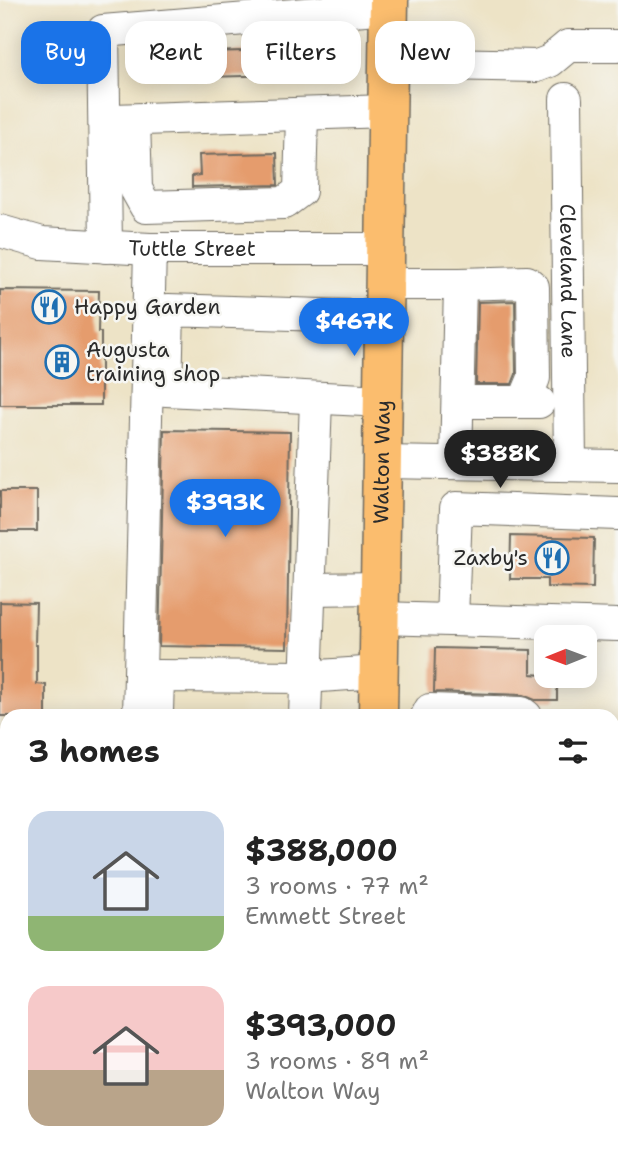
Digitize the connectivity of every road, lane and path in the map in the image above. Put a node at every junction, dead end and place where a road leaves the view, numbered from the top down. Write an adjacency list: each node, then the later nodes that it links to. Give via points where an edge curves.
1 (389, 3): 2 (main road, Walton Way); 9 (street, via 103,30)
2 (389, 21)
3 (618, 46): 4 (street, via 569,46 537,66)
4 (475, 65)
5 (388, 84): 7 (main road, Walton Way)
6 (566, 99): 19 (street, Cleveland Lane)
7 (387, 111): 8 (street); 13 (main road, Walton Way)
8 (302, 114): 9 (street); 9 (street, via 300,191 284,203 270,204 146,207 136,189)
9 (119, 120): 11 (street)
10 (0, 231): 11 (street, Tuttle Street, via 42,243)
11 (106, 247): 12 (street, Tuttle Street)
12 (150, 249): 13 (street, Tuttle Street); 31 (street)
13 (385, 283): 14 (street); 15 (street, via 168,310 166,390); 16 (main road, Walton Way)
14 (460, 284): 17 (street); 18 (street, via 527,282 533,287 534,378)
15 (316, 399): 16 (street); 25 (street)
16 (383, 401): 20 (main road, Walton Way)
17 (458, 402): 18 (street); 21 (street)
18 (519, 402): 19 (street)
19 (569, 402): 22 (street, Cleveland Lane)
20 (382, 461): 21 (street); 26 (main road, Walton Way)
21 (456, 463): 22 (street)
22 (569, 465): 23 (street)
23 (618, 466)
24 (618, 514): 27 (street, via 456,508)
25 (310, 589): 26 (street); 30 (street)
26 (380, 603): 27 (street); 29 (main road, Walton Way)
27 (452, 620): 28 (street)
28 (618, 625)
29 (379, 672): 30 (street); 34 (main road, Walton Way)
30 (305, 677): 32 (street, via 158,676); 33 (street)
31 (139, 709)
32 (157, 709)
33 (305, 709)
34 (378, 709)

